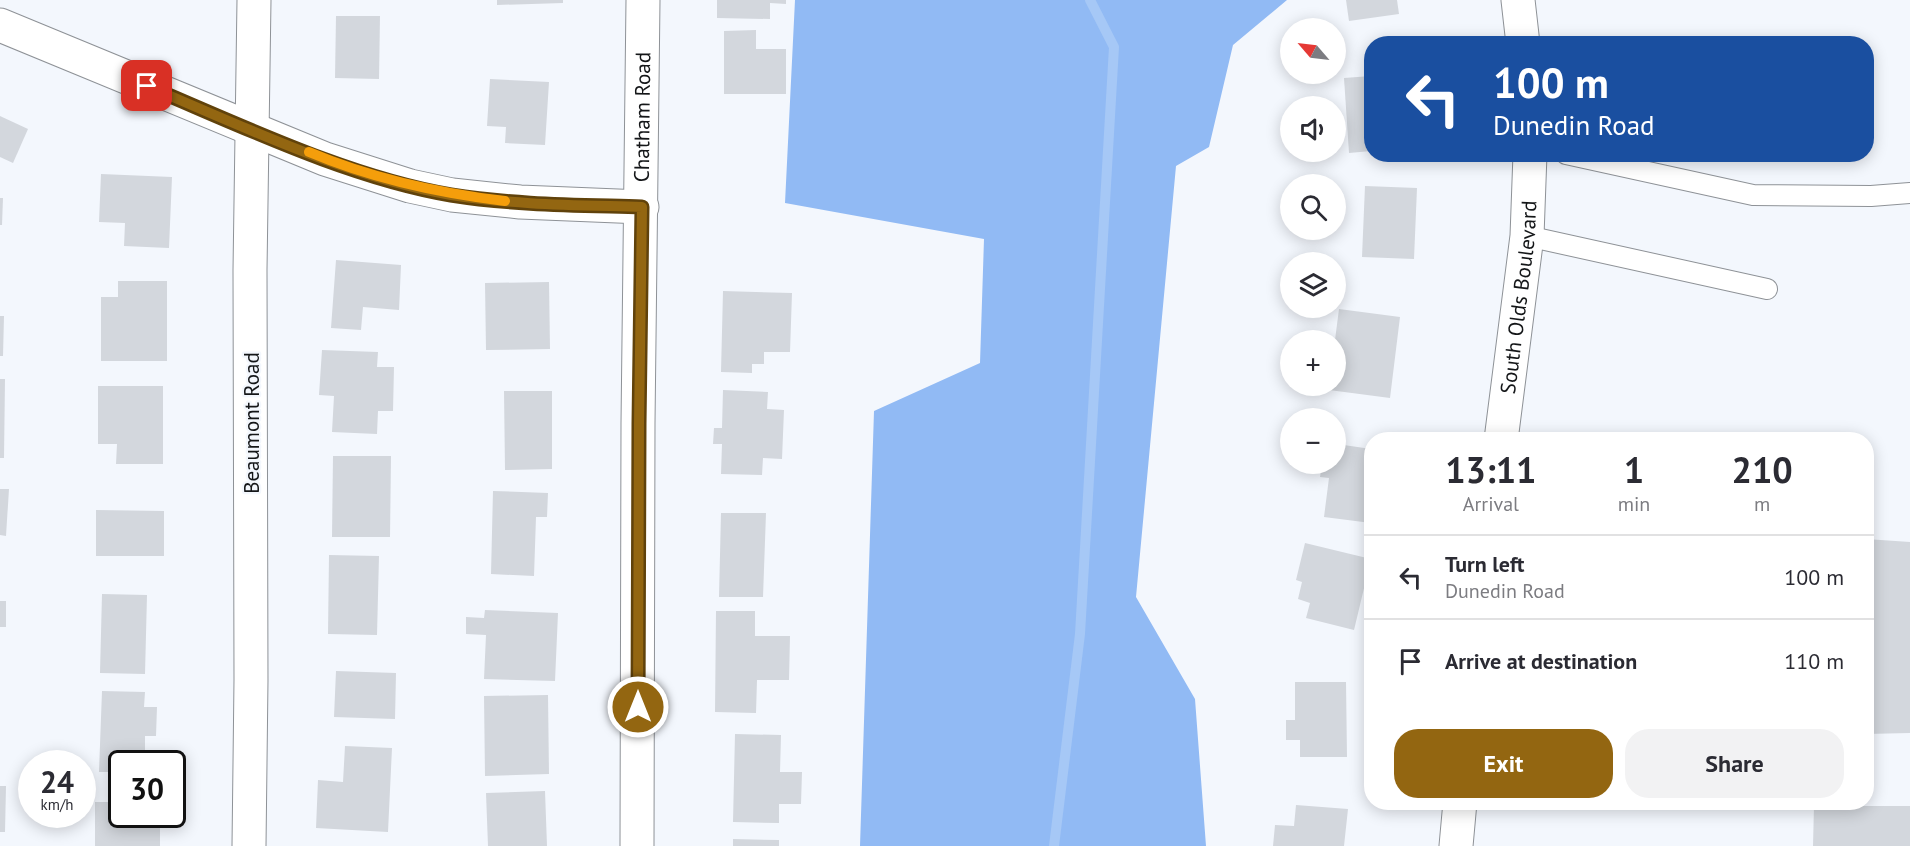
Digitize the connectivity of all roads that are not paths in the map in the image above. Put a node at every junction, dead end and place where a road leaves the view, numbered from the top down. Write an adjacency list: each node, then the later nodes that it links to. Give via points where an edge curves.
1 (254, 0): 6 (street, Beaumont Road)
2 (643, 0): 10 (street, Chatham Road)
3 (1518, 0): 5 (street)
4 (0, 25): 6 (street)
5 (1522, 36)
6 (252, 130): 10 (street, via 325,159 452,195); 15 (street, Beaumont Road)
7 (1530, 162): 11 (street, South Olds Boulevard)
8 (1602, 162): 9 (lane, via 1753,195)
9 (1910, 193)
10 (642, 207): 16 (street, Chatham Road)
11 (1527, 236): 12 (lane); 13 (street, South Olds Boulevard)
12 (1767, 289)
13 (1502, 432)
14 (1459, 810): 17 (street)
15 (249, 846)
16 (637, 846)
17 (1456, 846)

